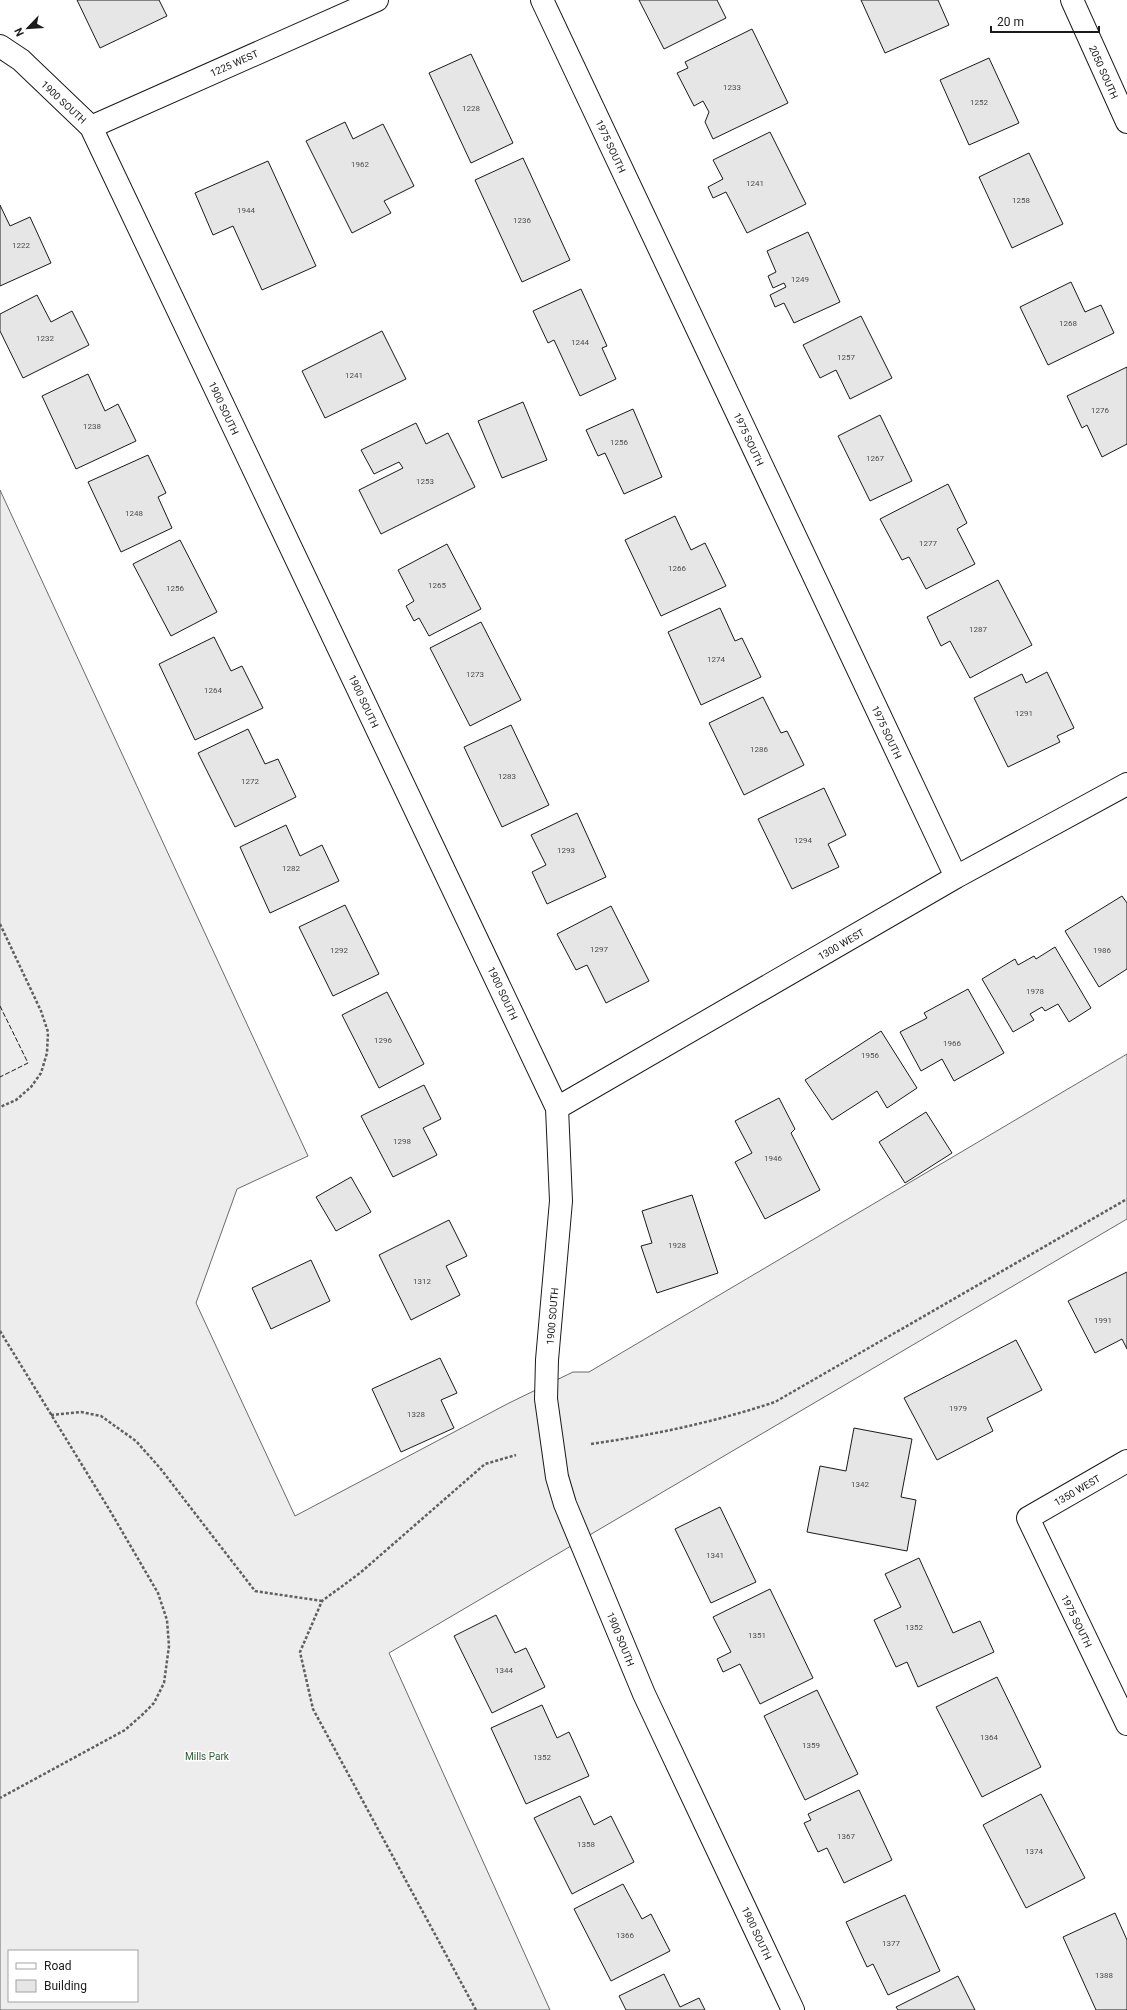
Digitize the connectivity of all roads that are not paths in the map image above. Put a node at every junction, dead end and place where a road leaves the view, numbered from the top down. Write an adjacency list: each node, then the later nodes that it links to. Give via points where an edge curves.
1 (377, 0): 6 (street, 1225 WEST)
2 (542, 0): 8 (street, 1975 SOUTH)
3 (1072, 0): 5 (street, 2050 SOUTH)
4 (0, 46): 6 (street, 1900 SOUTH, via 21,60)
5 (1127, 122)
6 (91, 127): 9 (street, 1900 SOUTH)
7 (1127, 784): 8 (street, 1300 WEST)
8 (956, 877): 9 (street, 1300 WEST)
9 (557, 1108): 13 (street, 1900 SOUTH, via 561,1200 546,1399 557,1477 565,1504 644,1694)
10 (1127, 1461): 11 (street, 1350 WEST)
11 (1028, 1518): 12 (street, 1975 SOUTH)
12 (1127, 1724)
13 (793, 2010)

